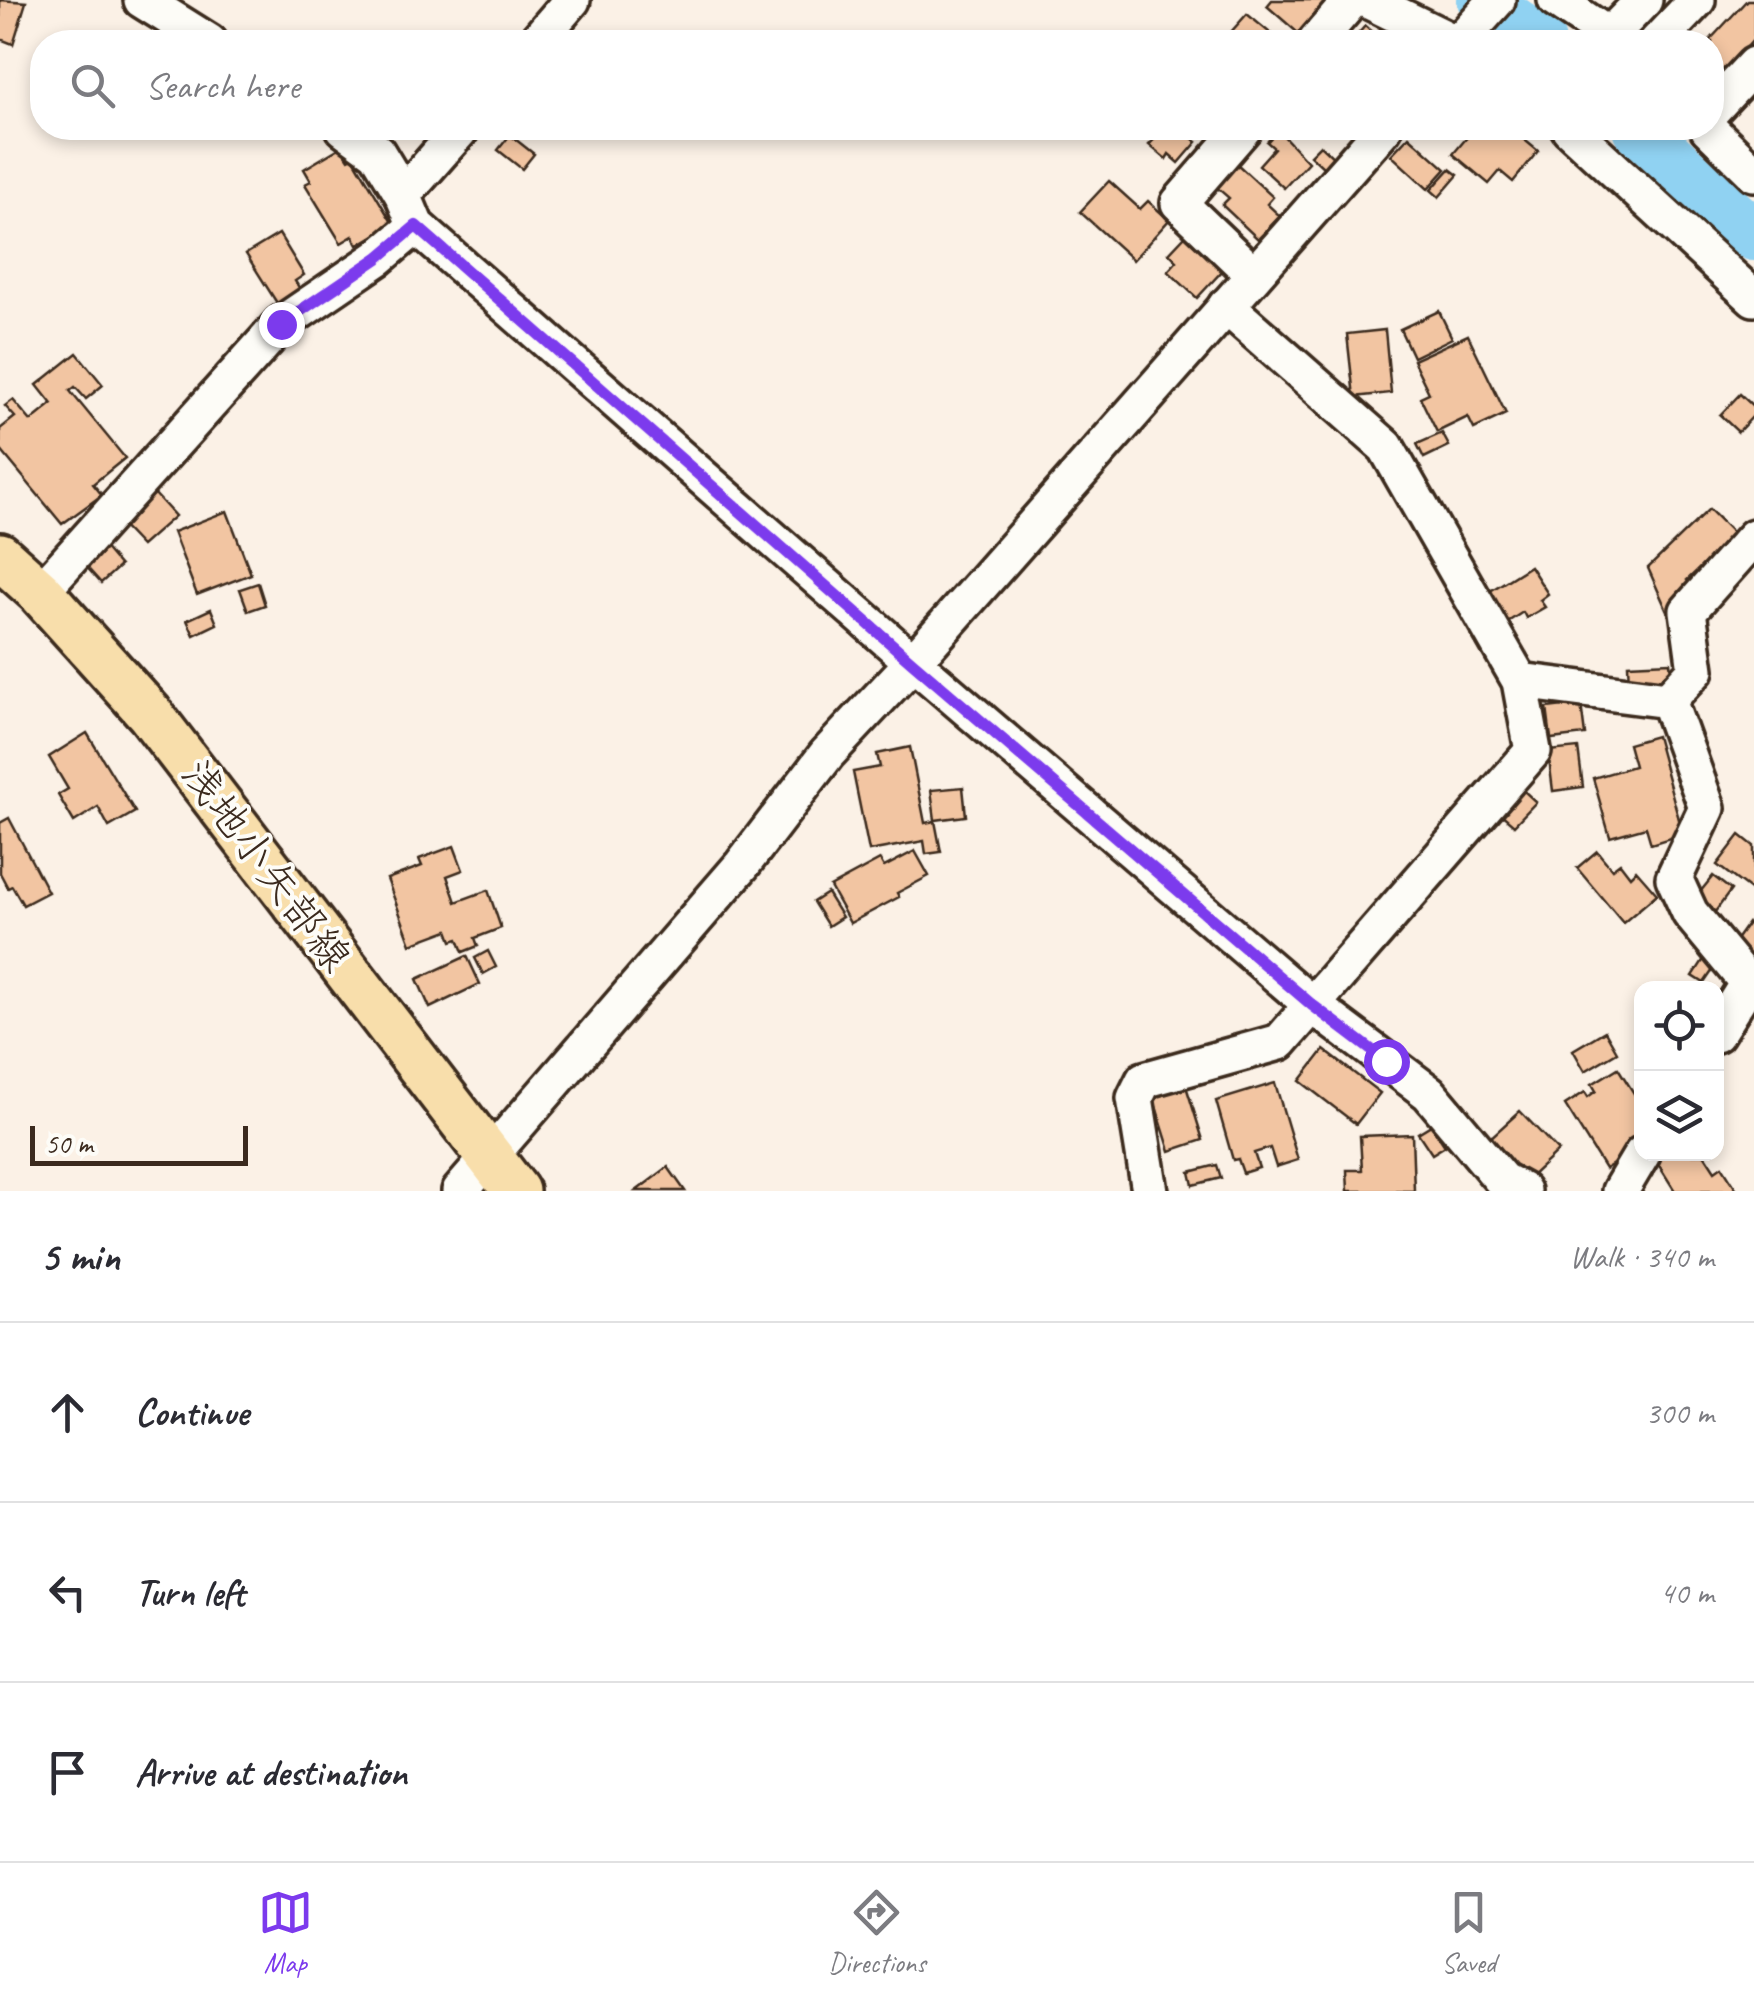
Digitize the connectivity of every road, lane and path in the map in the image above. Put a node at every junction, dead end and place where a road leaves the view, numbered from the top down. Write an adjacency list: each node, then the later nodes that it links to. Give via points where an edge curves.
1 (142, 0): 9 (street)
2 (572, 0): 10 (street)
3 (1352, 0): 11 (street)
4 (1367, 0): 12 (street)
5 (1497, 0): 13 (street)
6 (1556, 0): 14 (street)
7 (1644, 0): 15 (street)
8 (1696, 0): 16 (street)
9 (191, 30)
10 (546, 30)
11 (1326, 30)
12 (1444, 30)
13 (1469, 30)
14 (1601, 30)
15 (1621, 30)
16 (1667, 30)
17 (1754, 65): 18 (street)
18 (1724, 97)
19 (360, 140): 26 (street, via 376,152)
20 (454, 140): 26 (street)
21 (1234, 140): 27 (street, via 1180,203)
22 (1373, 140): 27 (street)
23 (1582, 140): 28 (street)
24 (1720, 140): 25 (street)
25 (1754, 174)
26 (410, 210): 32 (street, via 378,258 281,324); 33 (street)
27 (1254, 275): 29 (street)
28 (1754, 298)
29 (1226, 306): 33 (street); 34 (street, via 1386,448)
30 (1754, 538): 35 (street, via 1688,611 1696,670)
31 (0, 556): 32 (main road, 浅地小矢部線)
32 (40, 592): 39 (main road, 浅地小矢部線, via 150,714)
33 (912, 662): 36 (street); 39 (street, via 827,754)
34 (1520, 681): 35 (street); 36 (street, via 1533,752)
35 (1668, 700): 37 (street, via 1707,808 1674,878 1690,913 1748,983)
36 (1312, 1005): 41 (street, via 1280,1042 1144,1080 1134,1098); 42 (street, via 1429,1093 1502,1180)
37 (1724, 1021)
38 (1638, 1161): 43 (street)
39 (502, 1174): 40 (street)
40 (460, 1191)
41 (1150, 1191)
42 (1522, 1191)
43 (1620, 1191)

